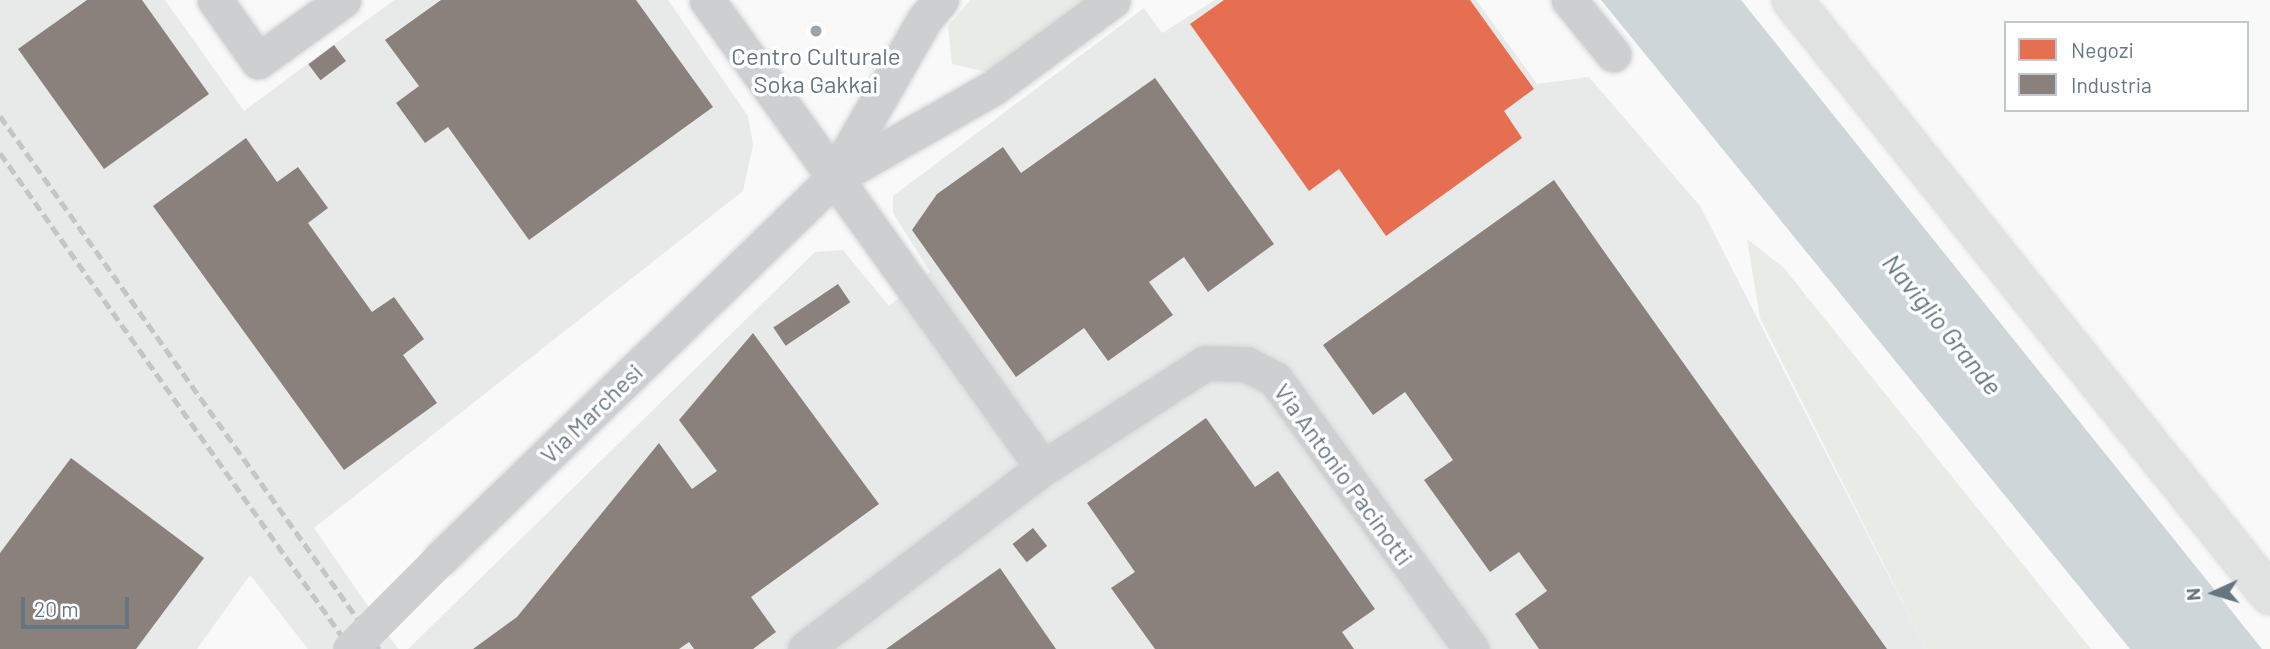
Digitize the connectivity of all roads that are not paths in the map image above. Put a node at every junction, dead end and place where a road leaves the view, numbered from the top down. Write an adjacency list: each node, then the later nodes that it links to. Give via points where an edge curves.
1 (215, 0): 2 (street, via 258,61)
2 (343, 0)
3 (707, 0): 9 (street)
4 (941, 0): 9 (street, Via Marchesi, via 924,20)
5 (1113, 0): 9 (street, Via Marchesi, via 994,87)
6 (1569, 0): 8 (street)
7 (1792, 0): 11 (main road)
8 (1612, 54)
9 (834, 179): 10 (street); 12 (street, Via Marchesi, bridge)
10 (1043, 468): 13 (street, Via Antonio Pacinotti); 14 (street, Via Antonio Pacinotti, via 1205,363 1246,364 1275,379)
11 (2270, 595)
12 (351, 649)
13 (805, 649)
14 (1471, 649)

